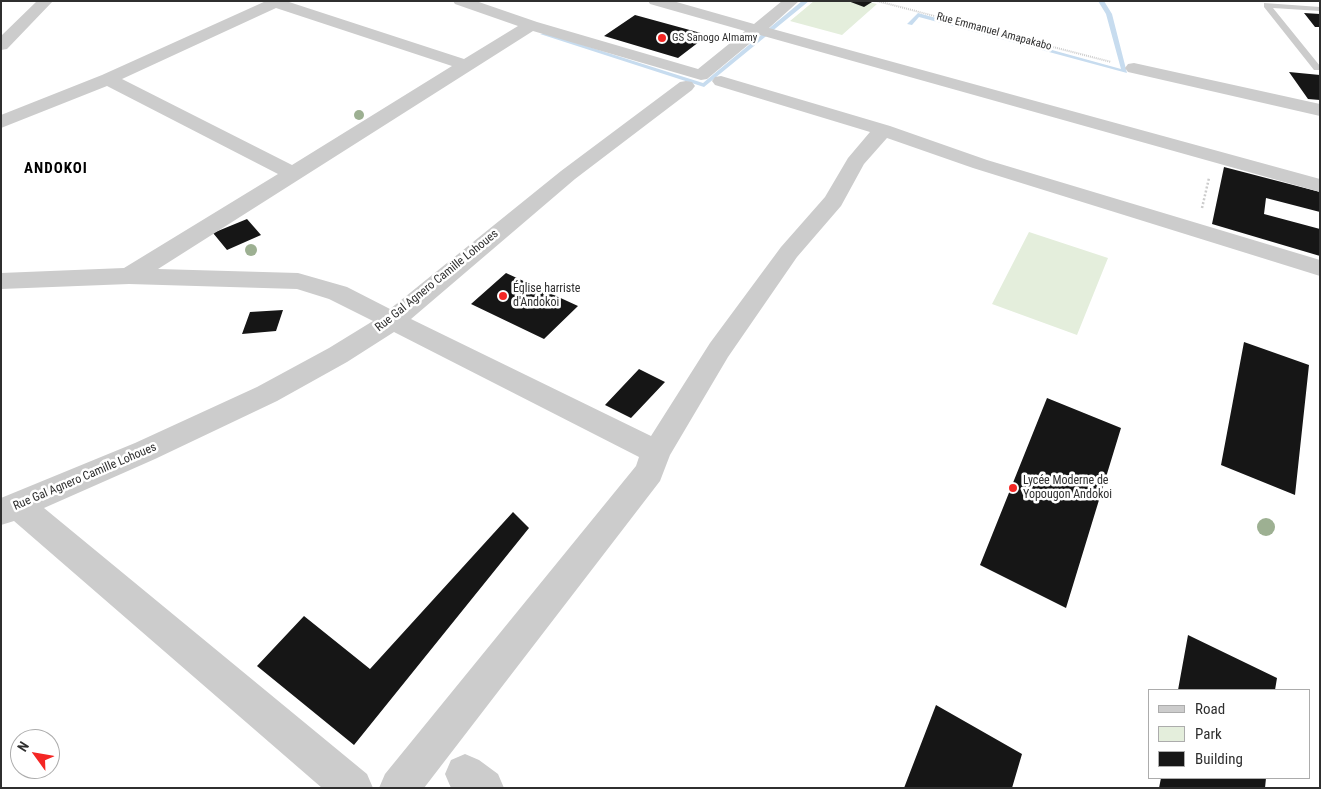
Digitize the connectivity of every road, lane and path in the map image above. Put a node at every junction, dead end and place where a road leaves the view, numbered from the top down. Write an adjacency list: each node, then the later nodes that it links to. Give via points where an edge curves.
1 (46, 1): 10 (street)
2 (460, 1): 8 (street)
3 (655, 1): 9 (street)
4 (792, 1): 9 (street, Rue Gal Agnero Camille Lohoues)
5 (877, 1): 11 (path, Rue Emmanuel Amapakabo)
6 (278, 2): 12 (street); 15 (street)
7 (1320, 9): 14 (lane, via 1267,5)
8 (531, 25): 12 (street); 16 (street)
9 (756, 30): 16 (street, Rue Gal Agnero Camille Lohoues); 21 (street)
10 (1, 45)
11 (1112, 62)
12 (465, 65): 22 (street)
13 (1134, 68): 18 (street)
14 (1317, 68)
15 (108, 79): 19 (street); 22 (street)
16 (694, 81): 28 (street, Rue Gal Agnero Camille Lohoues, via 568,175)
17 (721, 81): 20 (street)
18 (1320, 110)
19 (1, 122)
20 (883, 130): 24 (street, via 980,164); 29 (street, via 855,162 832,201 788,252 719,350)
21 (1214, 158): 23 (street); 24 (path)
22 (294, 174): 26 (street)
23 (1320, 186)
24 (1196, 229): 25 (street)
25 (1320, 268)
26 (130, 276): 27 (street); 28 (street, via 298,282 338,294)
27 (1, 280)
28 (393, 320): 29 (street); 30 (street, Rue Gal Agnero Camille Lohoues, via 267,394)
29 (656, 452): 32 (street, via 649,472)
30 (10, 509): 31 (street)
31 (354, 788)
32 (399, 788)

